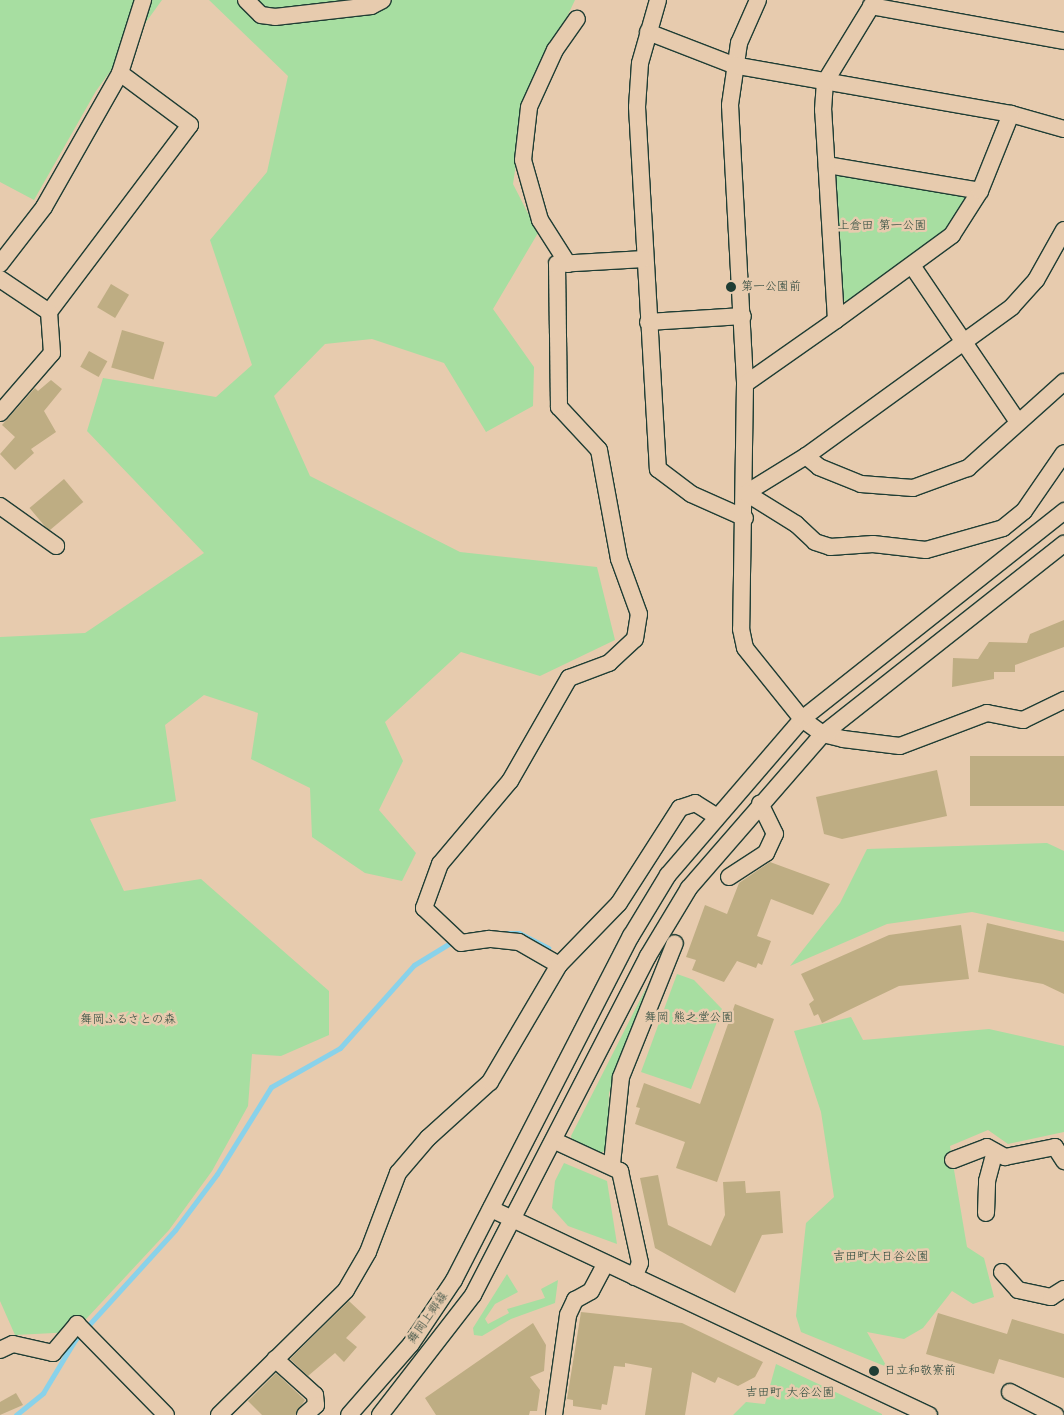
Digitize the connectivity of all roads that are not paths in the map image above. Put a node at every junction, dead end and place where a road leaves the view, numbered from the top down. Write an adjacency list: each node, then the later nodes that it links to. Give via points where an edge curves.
1 (143, 0): 11 (street)
2 (246, 0): 3 (street, via 261,15 275,17 371,6)
3 (383, 0)
4 (658, 0): 8 (street)
5 (758, 0): 10 (street)
6 (873, 3): 9 (street); 12 (street)
7 (577, 19): 20 (street, via 555,50 529,108 523,160 540,220)
8 (648, 32): 10 (street); 18 (street, via 640,63 637,107)
9 (1064, 41)
10 (733, 65): 12 (street); 24 (street, via 730,105)
11 (120, 73): 19 (street, via 44,207); 23 (street, via 190,125)
12 (825, 82): 13 (street); 15 (street)
13 (1011, 114): 14 (street); 16 (street)
14 (1064, 129)
15 (827, 165): 16 (street); 25 (street)
16 (980, 191): 21 (street, via 952,235)
17 (1064, 230): 27 (street, via 1036,280)
18 (645, 259): 20 (street); 26 (street)
19 (0, 264)
20 (568, 264): 47 (street, via 557,264 558,407 599,450 619,559 638,614 635,639 609,663 569,678 510,781 451,847 424,908 461,943 489,939 519,942)
21 (913, 267): 25 (street); 27 (street)
22 (0, 279): 23 (street)
23 (49, 312): 30 (street, via 52,354)
24 (742, 316): 26 (street); 29 (street)
25 (836, 320): 29 (street)
26 (648, 322): 37 (street, via 658,469 691,494)
27 (966, 343): 31 (street); 33 (street)
28 (1064, 382): 31 (street)
29 (745, 384): 34 (street)
30 (0, 413)
31 (1018, 422): 33 (street, via 968,468 913,488 854,482)
32 (1064, 453): 34 (street, via 1024,511 1003,528 926,550 874,544 830,547 815,542 796,524)
33 (806, 456): 34 (street)
34 (746, 492): 37 (street)
35 (0, 506): 39 (street)
36 (1064, 511): 41 (street, 舞岡上郷線)
37 (745, 518): 41 (street, via 741,629 745,648)
38 (1064, 544): 42 (street, 舞岡上郷線)
39 (56, 546)
40 (1064, 700): 42 (street, via 1023,720 987,713 900,746)
41 (802, 719): 42 (street); 44 (street, 舞岡上郷線)
42 (823, 734): 43 (street, 舞岡上郷線)
43 (760, 803): 45 (street, via 775,834 766,853); 48 (street, 舞岡上郷線, via 688,888 648,956)
44 (716, 816): 47 (street, via 695,803 680,808 619,903); 53 (street, 舞岡上郷線, via 668,875 631,936)
45 (729, 877)
46 (675, 943): 52 (street, via 621,1077)
47 (559, 965): 61 (street, via 490,1082 428,1138 398,1173 368,1252 346,1290)
48 (554, 1141): 52 (street, via 594,1161); 55 (street, 舞岡上郷線)
49 (995, 1152): 50 (street, via 1005,1157 1055,1148); 51 (street, via 986,1147); 54 (street, via 987,1181)
50 (1063, 1159)
51 (953, 1160)
52 (612, 1164): 58 (street, via 620,1171 640,1263)
53 (492, 1210): 55 (street); 67 (street, 舞岡上郷線, via 454,1280 416,1336)
54 (986, 1213)
55 (515, 1221): 56 (street); 68 (street, 舞岡上郷線, via 473,1296)
56 (605, 1265): 58 (street); 69 (street, via 591,1291 575,1300 568,1314)
57 (1002, 1272): 59 (street, via 1018,1290 1051,1297)
58 (634, 1277): 63 (street)
59 (1064, 1289)
60 (0, 1350): 65 (street, via 13,1344 53,1353 77,1324)
61 (275, 1359): 64 (street); 66 (street, via 315,1395 316,1405)
62 (1010, 1392): 71 (street)
63 (911, 1411): 70 (street)
64 (229, 1412)
65 (166, 1415)
66 (306, 1415)
67 (350, 1415)
68 (380, 1415)
69 (554, 1415)
70 (929, 1415)
71 (1055, 1415)

